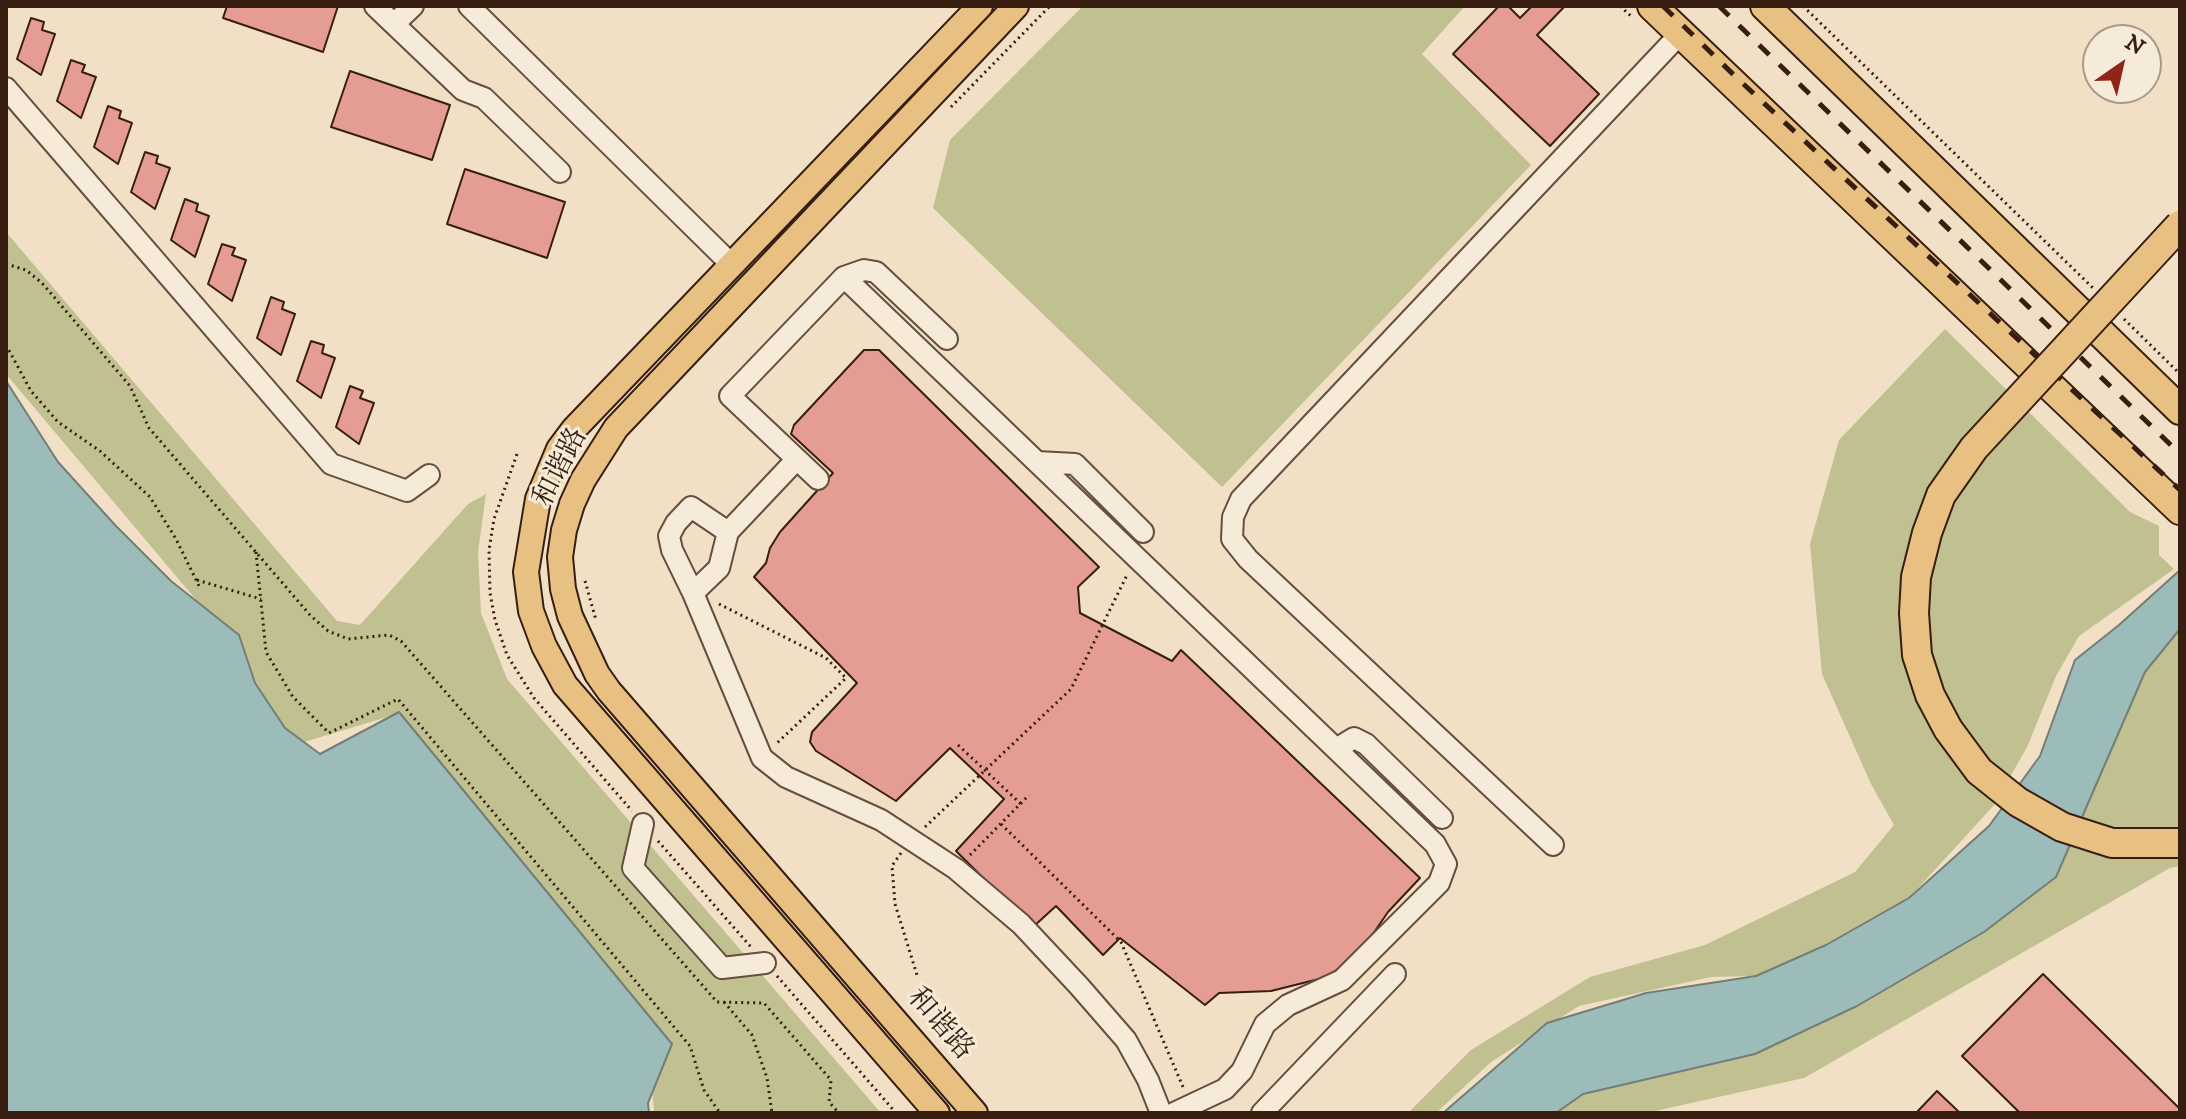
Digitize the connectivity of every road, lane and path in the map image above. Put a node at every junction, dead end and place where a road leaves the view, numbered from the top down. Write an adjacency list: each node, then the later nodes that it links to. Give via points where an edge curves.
1 (375, 6): 10 (street)
2 (413, 6): 10 (street)
3 (469, 6): 18 (street)
4 (980, 6): 18 (main road, 和谐路)
5 (1016, 6): 64 (main road, 和谐路, via 616,428 572,504 560,557 570,616 609,691)
6 (1050, 6): 13 (path)
7 (1652, 6): 11 (highway)
8 (1765, 6): 25 (highway)
9 (1803, 6): 20 (path)
10 (394, 24): 14 (street, via 463,90 484,98)
11 (1680, 34): 30 (highway); 53 (street, via 1241,499 1233,517 1232,539 1248,559)
12 (6, 88): 28 (street, via 331,464 407,491)
13 (942, 116)
14 (560, 172)
15 (2180, 225): 52 (highway, bridge, via 1974,448 1941,495 1916,577 1914,613 1917,655 1930,695 1979,771 2062,827 2112,843)
16 (2180, 245): 50 (highway, via 1991,447 1939,535 1928,586 1930,648 1943,693 1964,730 1997,766 2032,793 2070,812 2120,828)
17 (6, 264): 33 (path, via 26,270 42,283 130,386 149,428)
18 (731, 264): 63 (main road, 和谐路, via 559,449 532,524 526,572 531,611 565,685 586,711)
19 (844, 277): 22 (street, via 876,272); 26 (street, via 730,396); 27 (street)
20 (2101, 296)
21 (2123, 318): 24 (path)
22 (947, 339)
23 (6, 345): 36 (path, via 31,391 58,422 100,451 150,497)
24 (2180, 374)
25 (2180, 410)
26 (797, 459): 29 (street); 31 (street)
27 (1037, 462): 32 (street, via 1075,464); 34 (street)
28 (429, 475)
29 (818, 479)
30 (2180, 510)
31 (728, 532): 38 (street, via 719,568); 38 (street, via 691,507 676,523 669,536 672,550)
32 (1143, 532)
33 (256, 552): 39 (path); 58 (path, via 328,631 348,639 389,635 401,641 717,1002)
34 (1136, 557): 43 (street); 51 (path, via 1071,689)
35 (584, 578): 41 (path)
36 (197, 580): 37 (path); 39 (path)
37 (200, 588)
38 (693, 593): 44 (street)
39 (261, 599): 60 (path, via 266,652 293,697 329,733 398,699 690,1046 704,1090)
40 (723, 606): 44 (path, via 826,658 846,678)
41 (597, 622)
42 (958, 745): 46 (path, bridge)
43 (1336, 749): 47 (street, via 1354,738 1366,744); 59 (street, via 1435,844 1446,864 1439,883 1342,980 1288,1005 1265,1024 1242,1071 1225,1089)
44 (762, 758): 51 (street, via 786,777)
45 (1029, 795): 46 (path)
46 (1021, 804): 49 (path)
47 (1442, 818)
48 (643, 824): 55 (street, via 633,868 722,968)
49 (1001, 824): 54 (path); 59 (path, via 1121,942)
50 (2180, 826)
51 (911, 839): 57 (path, via 892,866 895,904); 65 (street, via 1021,924 1079,986 1126,1040)
52 (2180, 843)
53 (1553, 845)
54 (963, 862)
55 (765, 963)
56 (1395, 974): 66 (street)
57 (917, 975)
58 (724, 1002): 61 (path, via 757,1045); 62 (path, via 764,1003 831,1080 829,1102)
59 (1182, 1109)
60 (720, 1113)
61 (772, 1113)
62 (839, 1113)
63 (937, 1113)
64 (975, 1113)
65 (1161, 1113)
66 (1262, 1113)

